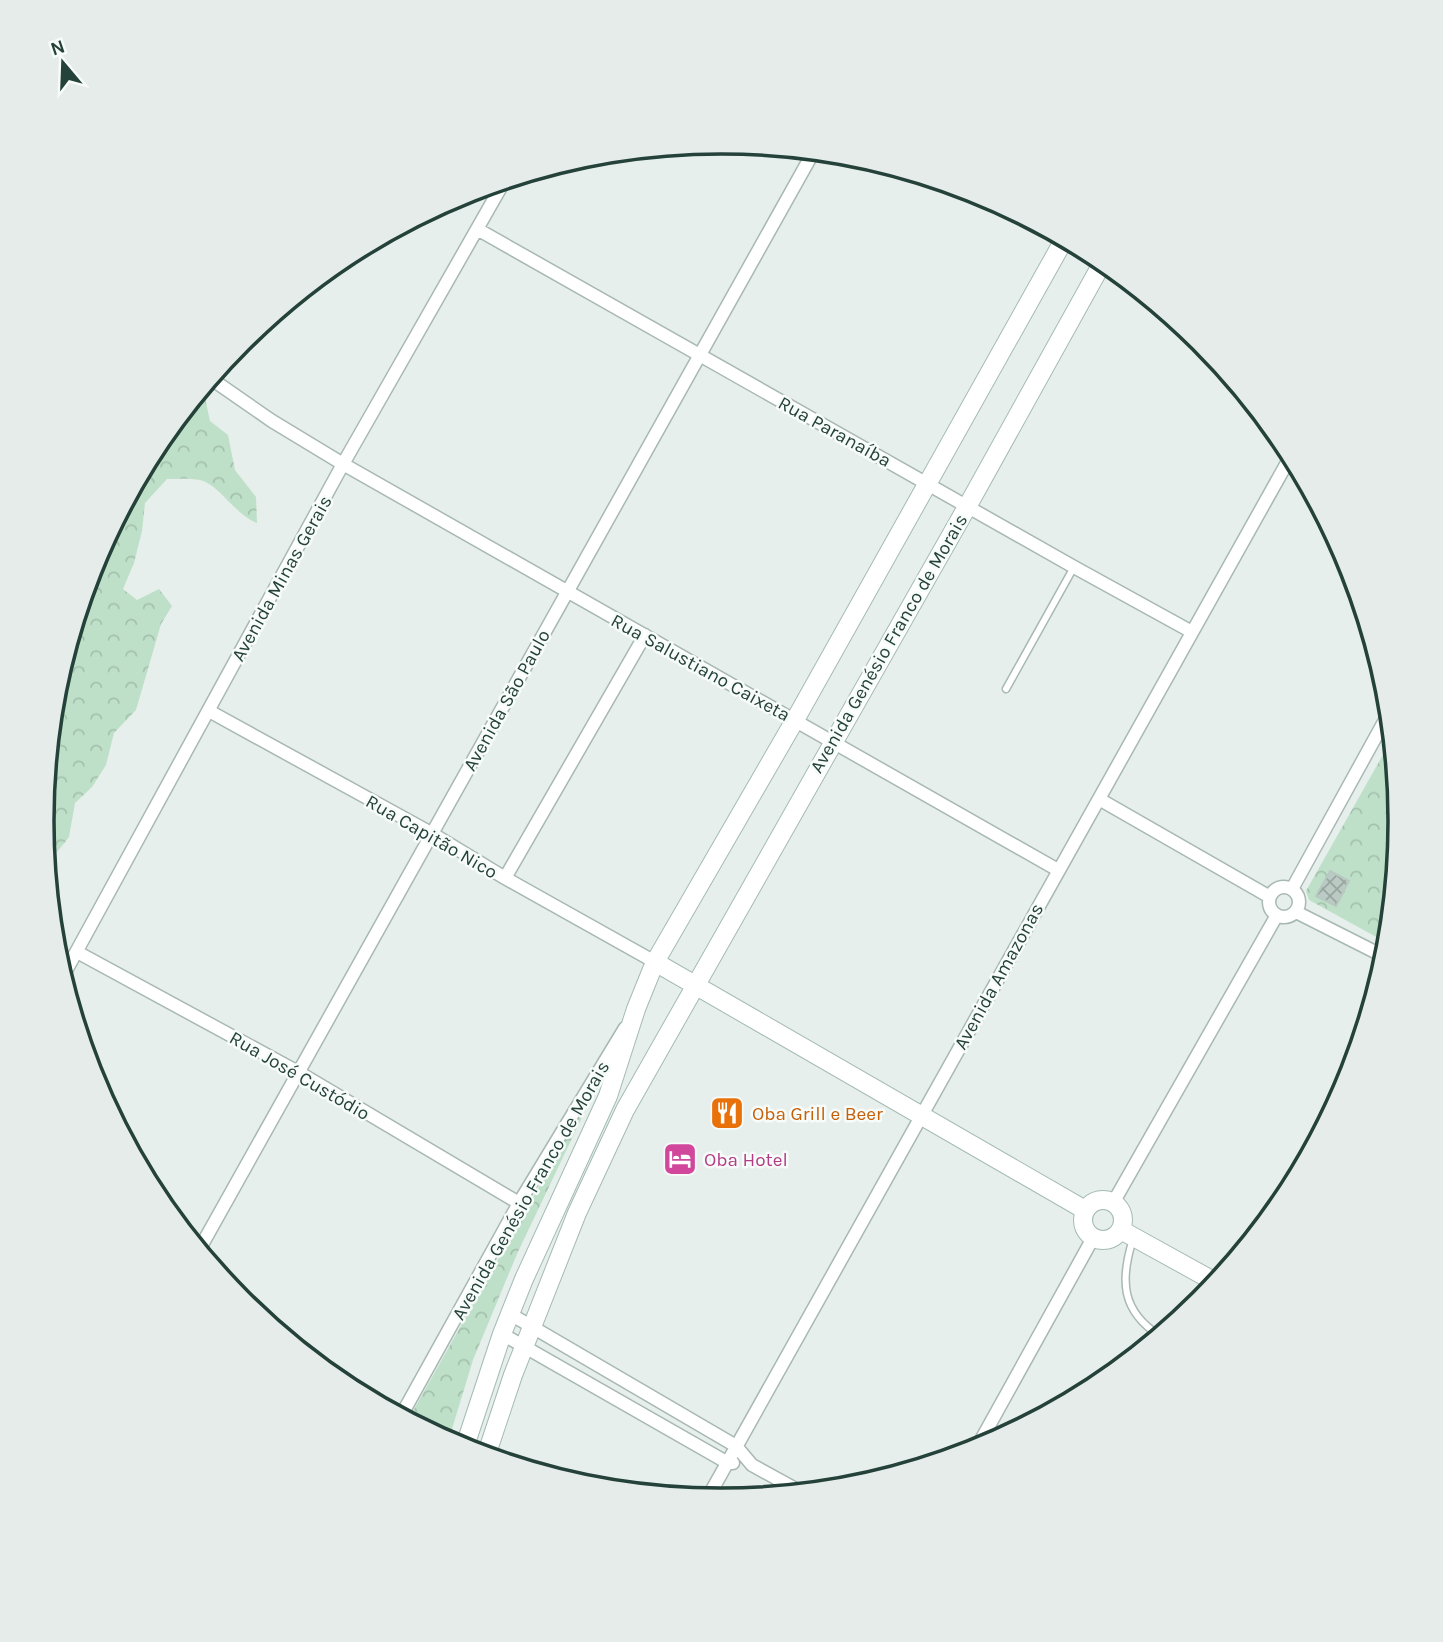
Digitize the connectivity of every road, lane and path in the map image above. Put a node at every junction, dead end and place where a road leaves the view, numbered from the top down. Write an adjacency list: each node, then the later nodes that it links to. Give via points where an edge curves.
1 (809, 159): 6 (street, Avenida São Paulo)
2 (498, 193): 3 (street, Avenida Minas Gerais)
3 (477, 229): 6 (street, Rua Paranaíba); 8 (street, Avenida Minas Gerais)
4 (1060, 246): 10 (main road, Avenida Genésio Franco de Morais)
5 (1098, 270): 11 (main road, Avenida Genésio Franco de Morais)
6 (699, 354): 10 (street, Rua Paranaíba); 13 (street, Avenida São Paulo)
7 (218, 384): 8 (street, Rua Salustiano Caixeta)
8 (343, 464): 13 (street, Rua Salustiano Caixeta); 17 (street, Avenida Minas Gerais)
9 (1286, 466): 14 (street, Avenida Amazonas)
10 (926, 482): 11 (street, Rua Paranaíba); 18 (main road, Avenida Genésio Franco de Morais)
11 (967, 507): 12 (street, Rua Paranaíba); 20 (main road, Avenida Genésio Franco de Morais)
12 (1073, 567): 14 (street, Rua Paranaíba); 16 (lane)
13 (567, 592): 15 (street, Rua Salustiano Caixeta); 22 (street, Avenida São Paulo)
14 (1192, 632): 21 (street, Avenida Amazonas)
15 (645, 635): 18 (street, Rua Salustiano Caixeta); 24 (street)
16 (1006, 689)
17 (209, 711): 22 (street, Rua Capitão Nico); 29 (street, Avenida Minas Gerais)
18 (795, 720): 20 (street, Rua Salustiano Caixeta); 31 (main road, Avenida Genésio Franco de Morais)
19 (1382, 726): 25 (street)
20 (832, 740): 23 (street, Rua Salustiano Caixeta); 33 (main road, Avenida Genésio Franco de Morais)
21 (1099, 799): 23 (street, Avenida Amazonas); 26 (street)
22 (431, 833): 24 (street, Rua Capitão Nico); 35 (street, Avenida São Paulo)
23 (1058, 870): 36 (street, Avenida Amazonas)
24 (505, 878): 31 (street, Rua Capitão Nico)
25 (1292, 888): 26 (street, via 1276,888); 27 (street, via 1300,902)
26 (1270, 897): 28 (street)
27 (1296, 912): 28 (street, via 1287,917); 30 (street)
28 (1276, 915): 38 (street)
29 (77, 952): 32 (street, Avenida Minas Gerais); 35 (street, Rua José Custódio)
30 (1376, 952)
31 (655, 962): 33 (main road); 34 (main road, Avenida Genésio Franco de Morais)
32 (70, 964)
33 (695, 986): 36 (main road); 45 (main road, Avenida Genésio Franco de Morais, via 619,1120)
34 (636, 1009): 37 (street, Avenida Genésio Franco de Morais); 44 (main road, via 608,1096)
35 (298, 1072): 37 (street, Rua José Custódio); 42 (street, Avenida São Paulo)
36 (920, 1115): 39 (main road); 53 (street, Avenida Amazonas)
37 (519, 1203): 49 (street, Avenida Genésio Franco de Morais)
38 (1113, 1203): 39 (main road, via 1101,1200); 40 (main road, via 1121,1212)
39 (1085, 1210): 41 (main road, via 1083,1226)
40 (1127, 1234): 41 (main road, via 1108,1240); 43 (main road); 46 (lane, via 1127,1295 1135,1315)
41 (1093, 1238): 50 (street)
42 (204, 1241)
43 (1207, 1278)
44 (510, 1314): 45 (street); 47 (main road)
45 (532, 1327): 48 (main road, Avenida Genésio Franco de Morais); 53 (street)
46 (1152, 1331)
47 (502, 1334): 48 (street); 51 (main road)
48 (525, 1345): 52 (main road, Avenida Genésio Franco de Morais); 54 (street)
49 (405, 1408)
50 (985, 1434)
51 (468, 1438)
52 (489, 1446)
53 (737, 1446): 54 (street, Avenida Amazonas); 55 (street)
54 (728, 1463): 55 (street); 57 (street, Avenida Amazonas)
55 (752, 1465): 56 (street)
56 (788, 1485)
57 (714, 1488)

